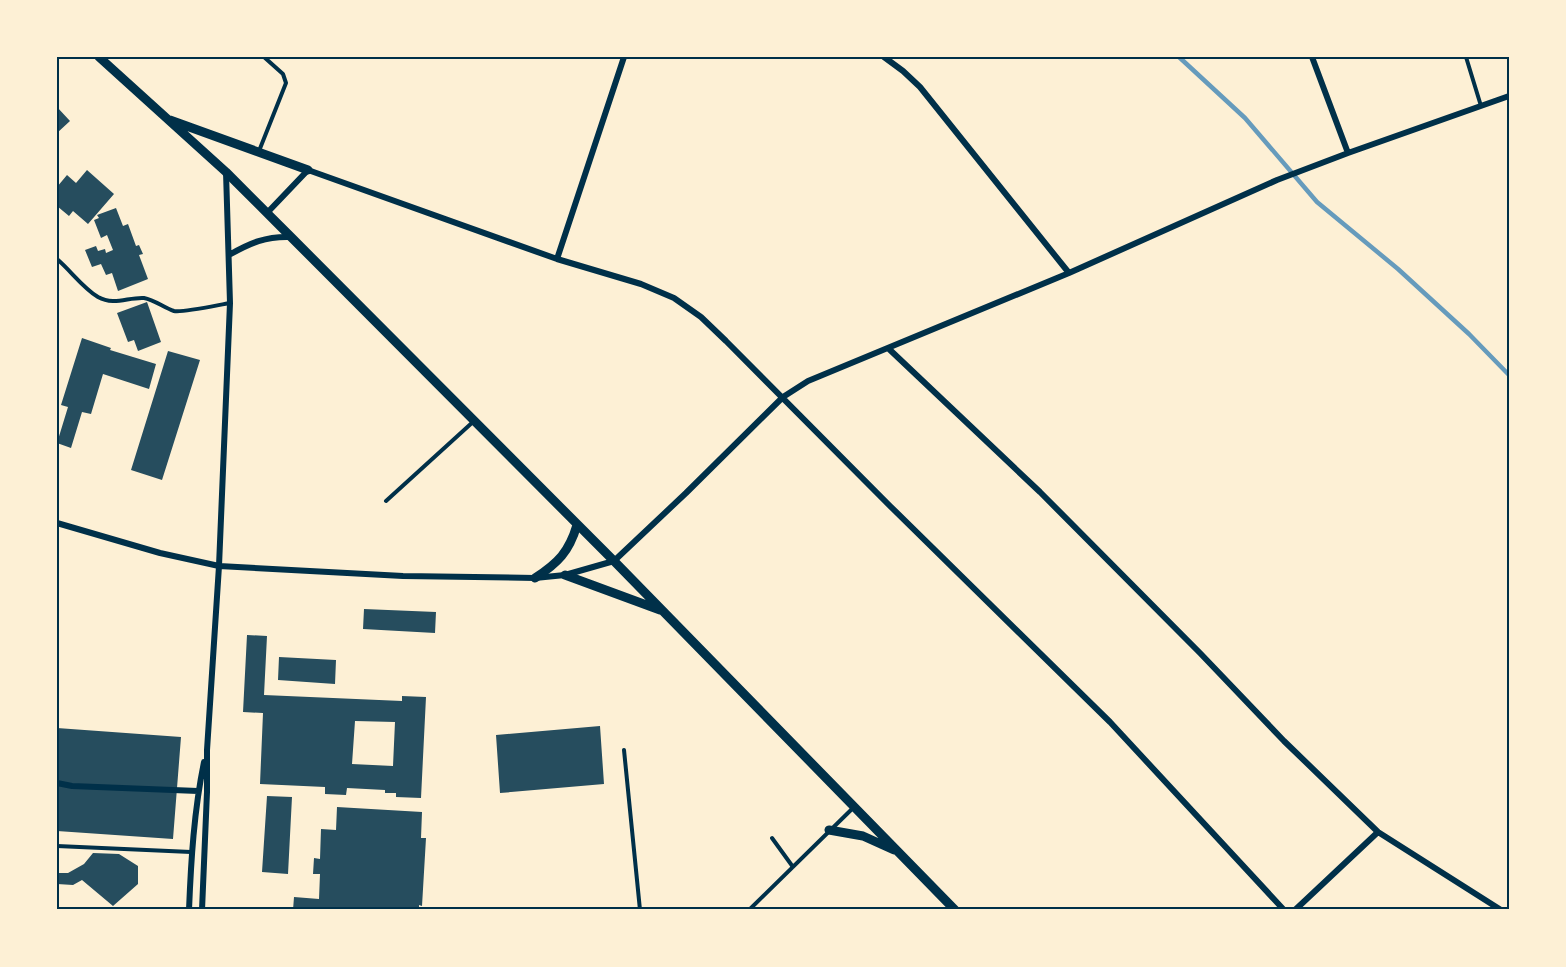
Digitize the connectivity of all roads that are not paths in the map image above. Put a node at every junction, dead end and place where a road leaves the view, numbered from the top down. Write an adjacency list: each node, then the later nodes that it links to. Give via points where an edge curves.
1 (99, 57): 9 (street)
2 (264, 57): 10 (lane, via 283,74 286,83)
3 (624, 57): 18 (street)
4 (884, 57): 19 (street, via 920,87)
5 (1312, 57): 11 (street)
6 (1466, 57): 8 (lane)
7 (1509, 96): 8 (street)
8 (1481, 106): 11 (street)
9 (165, 118): 10 (street); 13 (street)
10 (258, 152): 12 (street)
11 (1348, 153): 19 (street, via 1277,180)
12 (308, 170): 14 (street); 18 (street)
13 (226, 172): 14 (street); 16 (street)
14 (267, 213): 15 (street)
15 (291, 237): 16 (street, via 256,241); 23 (street)
16 (229, 255): 20 (street)
17 (57, 259): 20 (lane, via 105,300 143,298 182,312)
18 (557, 259): 22 (street, via 674,298 701,317)
19 (1069, 273): 21 (street)
20 (230, 303): 28 (street)
21 (889, 349): 22 (street, via 808,381); 38 (street, via 1040,492)
22 (783, 398): 27 (street); 49 (street, via 1110,722)
23 (474, 420): 24 (lane); 26 (street)
24 (386, 501)
25 (57, 523): 28 (street)
26 (577, 525): 27 (street); 30 (street, via 569,548 559,561)
27 (614, 561): 29 (street); 31 (street)
28 (219, 566): 30 (street, via 403,576); 32 (street)
29 (565, 575): 30 (street); 31 (street)
30 (535, 578)
31 (664, 612): 36 (street)
32 (207, 750): 35 (street); 45 (street)
33 (624, 750): 46 (lane)
34 (57, 783): 35 (street)
35 (198, 791): 41 (street)
36 (855, 806): 37 (lane); 42 (street)
37 (829, 830): 42 (street, via 872,838); 43 (lane)
38 (1378, 832): 50 (street); 51 (street)
39 (772, 838): 43 (lane)
40 (57, 846): 41 (lane)
41 (191, 852): 44 (street)
42 (902, 854): 48 (street)
43 (793, 867): 47 (lane)
44 (189, 910)
45 (202, 910)
46 (640, 910)
47 (749, 910)
48 (955, 910)
49 (1284, 910)
50 (1295, 910)
51 (1501, 910)

